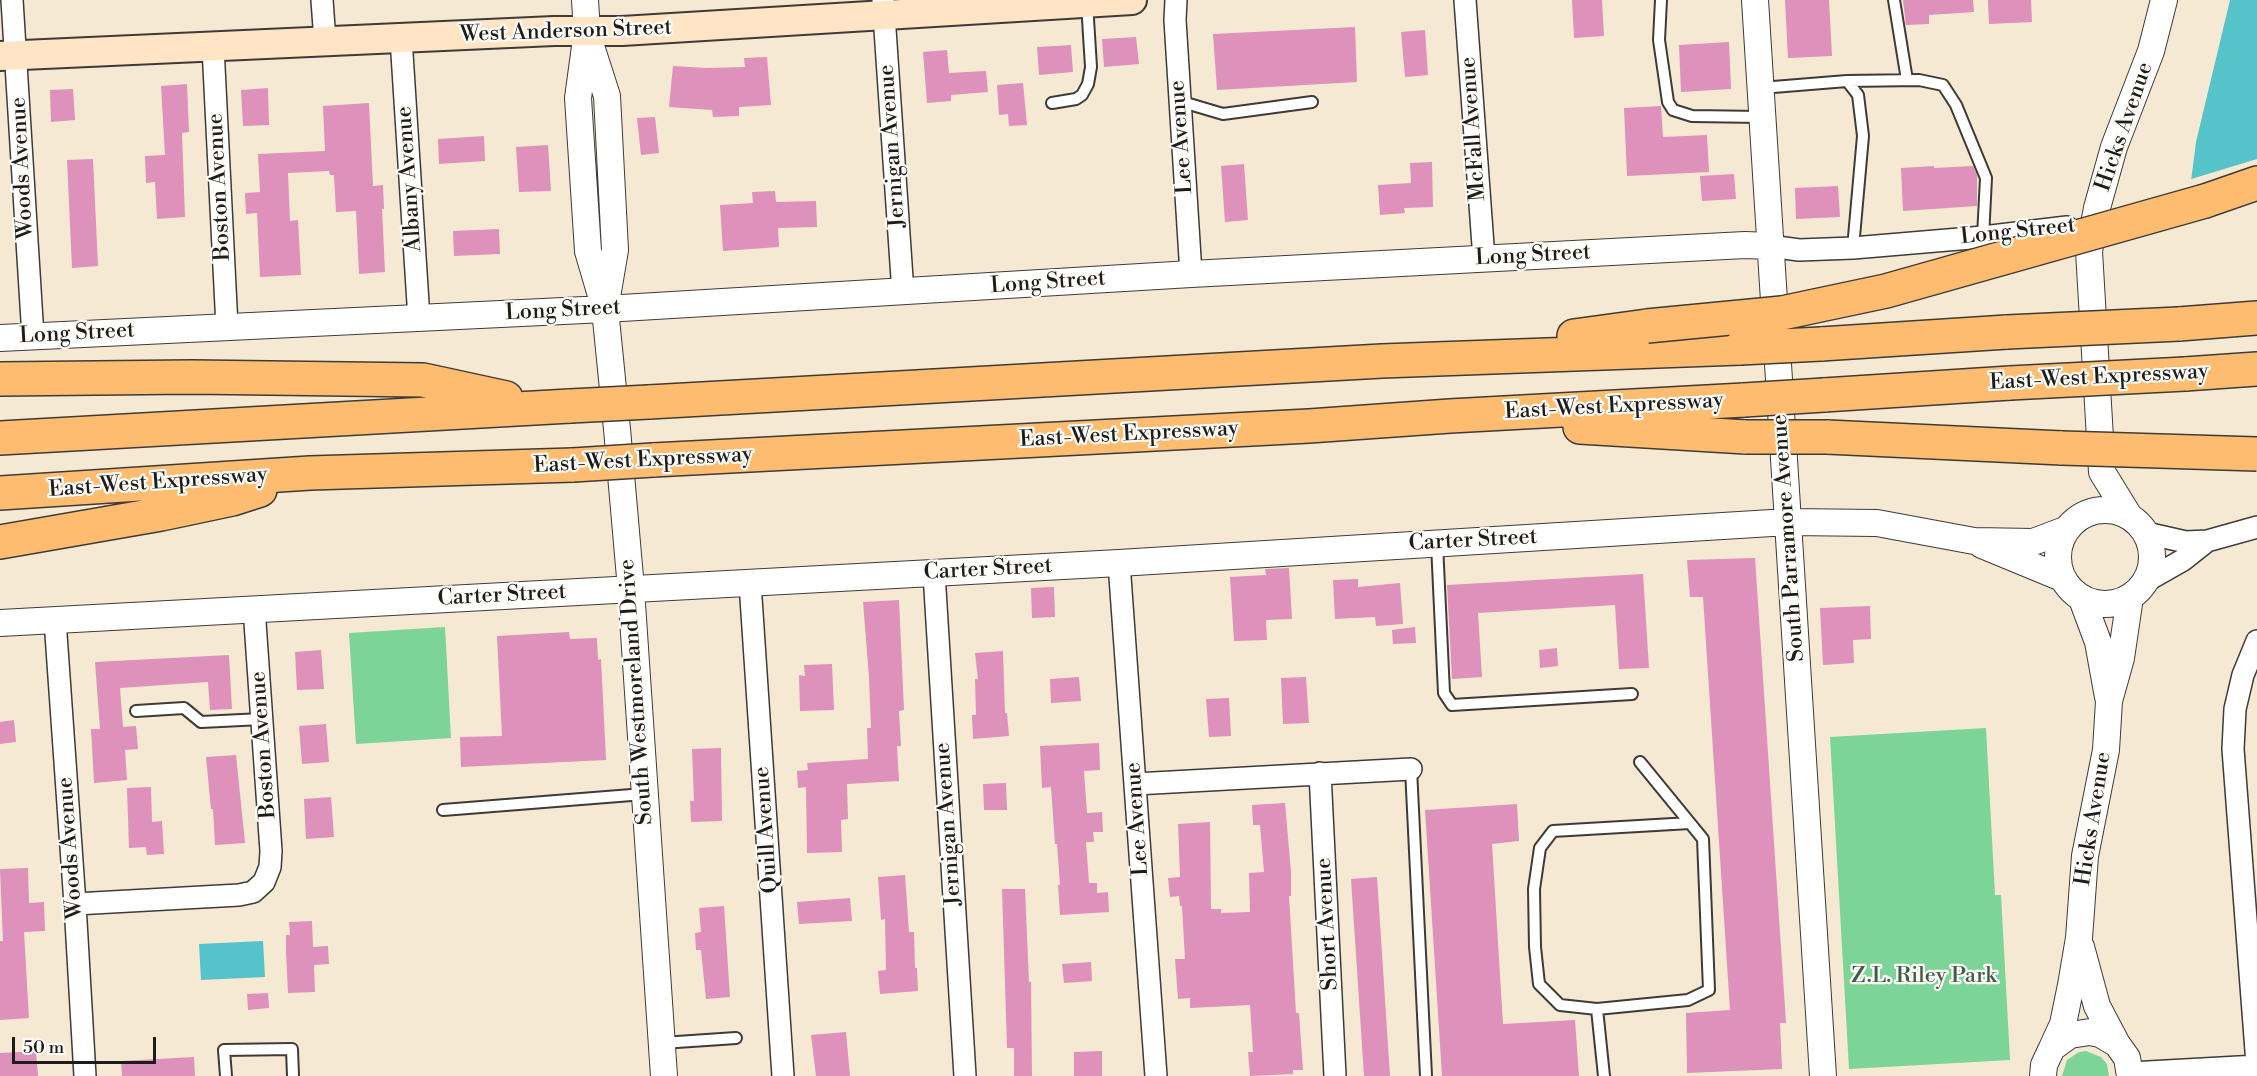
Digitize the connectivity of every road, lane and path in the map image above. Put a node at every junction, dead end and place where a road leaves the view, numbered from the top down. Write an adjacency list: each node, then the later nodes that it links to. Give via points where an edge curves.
1 (12, 0): 17 (street, Woods Avenue)
2 (322, 0): 15 (street)
3 (585, 0): 13 (street, South Westmoreland Drive)
4 (1132, 0): 11 (main road, West Anderson Street)
5 (1176, 0): 21 (street, Lee Avenue)
6 (1465, 0): 32 (street, McFall Avenue)
7 (1661, 0): 24 (lane, via 1659,40 1668,102 1673,110 1692,116)
8 (1755, 0): 20 (street, South Parramore Avenue)
9 (1894, 0): 18 (lane)
10 (2164, 0): 28 (street, Hicks Avenue, via 2151,51 2114,147)
11 (1087, 3): 12 (main road, West Anderson Street); 23 (lane, via 1091,67 1088,84 1076,99)
12 (884, 8): 13 (main road, West Anderson Street); 34 (street, Jernigan Avenue)
13 (587, 32): 14 (main road, West Anderson Street); 35 (street, South Westmoreland Drive, via 607,96 615,250)
14 (401, 38): 15 (main road, West Anderson Street); 37 (street, Albany Avenue)
15 (325, 41): 16 (main road, West Anderson Street)
16 (213, 47): 17 (main road, West Anderson Street); 38 (street, Boston Avenue)
17 (8, 56): 39 (street, Woods Avenue)
18 (1907, 80): 19 (lane); 29 (lane, via 1943,85 1956,105 1986,178)
19 (1847, 81): 20 (lane); 31 (lane, via 1858,95 1863,136)
20 (1760, 88): 24 (street, South Parramore Avenue)
21 (1179, 101): 22 (lane, via 1223,114); 33 (street, Lee Avenue)
22 (1312, 102)
23 (1052, 104)
24 (1762, 117): 30 (street, South Parramore Avenue)
25 (2257, 183): 27 (highway)
26 (2257, 191): 27 (highway)
27 (2205, 201): 41 (highway, bridge, via 1886,291 1782,313 1647,326)
28 (2094, 224): 29 (street, Long Street); 48 (street, Hicks Avenue, via 2089,251 2090,288)
29 (1983, 237): 31 (street, Long Street)
30 (1770, 246): 31 (street, Long Street, via 1799,250); 32 (street, Long Street); 51 (street, South Parramore Avenue)
31 (1853, 248)
32 (1484, 259): 33 (street, Long Street)
33 (1191, 274): 34 (street, Long Street)
34 (903, 293): 35 (street, Long Street)
35 (605, 309): 37 (street, Long Street); 63 (street, South Westmoreland Drive)
36 (2257, 318): 41 (highway, bridge, via 1740,348)
37 (419, 319): 38 (street, Long Street)
38 (227, 327): 39 (street, Long Street)
39 (33, 337): 40 (street, Long Street)
40 (0, 338)
41 (1382, 361): 44 (highway, bridge)
42 (2257, 369): 45 (highway, East-West Expressway, bridge)
43 (0, 379): 44 (highway, via 423,380)
44 (560, 407): 46 (highway)
45 (1450, 416): 47 (highway, bridge, via 1746,437); 49 (highway, East-West Expressway, bridge, via 573,465)
46 (0, 438)
47 (2257, 454)
48 (2102, 471): 52 (street, Hicks Avenue); 53 (street, Hicks Avenue)
49 (310, 473): 50 (highway, East-West Expressway); 57 (highway, via 232,499)
50 (0, 493)
51 (1788, 522): 56 (street, Carter Street, via 1877,523); 58 (street, Carter Street); 100 (street, South Parramore Avenue)
52 (2073, 524): 53 (street, via 2088,513 2103,510 2116,511); 56 (street, Carter Street, via 2033,542); 61 (street, via 2059,543 2057,558)
53 (2137, 525): 55 (street, via 2178,542); 64 (street, via 2151,549 2152,562)
54 (2257, 527): 55 (street)
55 (2207, 540): 64 (street)
56 (1974, 541): 61 (street, Carter Street)
57 (0, 542)
58 (1437, 543): 59 (street, Carter Street); 70 (lane, via 1444,693 1452,705)
59 (1119, 563): 60 (street, Carter Street); 77 (street, Lee Avenue)
60 (933, 573): 62 (street, Carter Street); 95 (street, Jernigan Avenue)
61 (2062, 578): 65 (street)
62 (750, 584): 63 (street, Carter Street); 94 (street, Quill Avenue)
63 (631, 589): 66 (street, Carter Street); 78 (street, South Westmoreland Drive)
64 (2138, 589): 65 (street, via 2118,603 2103,605); 71 (street, Hicks Avenue)
65 (2082, 599): 71 (street, Hicks Avenue, via 2098,642)
66 (254, 608): 67 (street, Carter Street); 73 (street, Boston Avenue)
67 (55, 620): 68 (street, Carter Street); 81 (street, Woods Avenue)
68 (0, 623)
69 (2257, 641): 88 (street, via 2240,686 2233,749)
70 (1632, 694)
71 (2109, 700): 82 (street, Hicks Avenue, via 2106,750 2085,856)
72 (136, 711): 73 (lane, via 184,708 201,722)
73 (262, 719): 81 (street, Boston Avenue, via 271,851 264,882 253,892 239,895)
74 (1640, 762): 80 (lane)
75 (1410, 769): 76 (street); 98 (lane)
76 (1320, 773): 77 (street); 97 (street, Short Avenue)
77 (1135, 784): 96 (street, Lee Avenue)
78 (644, 794): 79 (lane); 85 (street, South Westmoreland Drive)
79 (443, 810)
80 (1690, 823): 83 (lane, via 1703,839 1709,990 1688,1000); 83 (lane, via 1553,831 1540,848 1534,889 1539,984 1560,1005)
81 (75, 904): 90 (street, Woods Avenue)
82 (2079, 938): 86 (street, Hicks Avenue, via 2097,1006); 87 (street, Hicks Avenue, via 2062,1024)
83 (1597, 1009): 99 (lane)
84 (736, 1038): 85 (lane)
85 (661, 1043): 93 (street, South Westmoreland Drive)
86 (2117, 1044): 87 (street, via 2100,1034 2080,1032); 89 (street, Hicks Avenue, via 2127,1058)
87 (2052, 1047): 101 (street, Hicks Avenue)
88 (2257, 1065): 89 (street)
89 (2130, 1075)
90 (85, 1076)
91 (226, 1076): 92 (lane, via 224,1050 292,1049)
92 (293, 1076)
93 (664, 1076)
94 (783, 1076)
95 (965, 1076)
96 (1156, 1076)
97 (1335, 1076)
98 (1426, 1076)
99 (1604, 1076)
100 (1823, 1076)
101 (2043, 1076)

